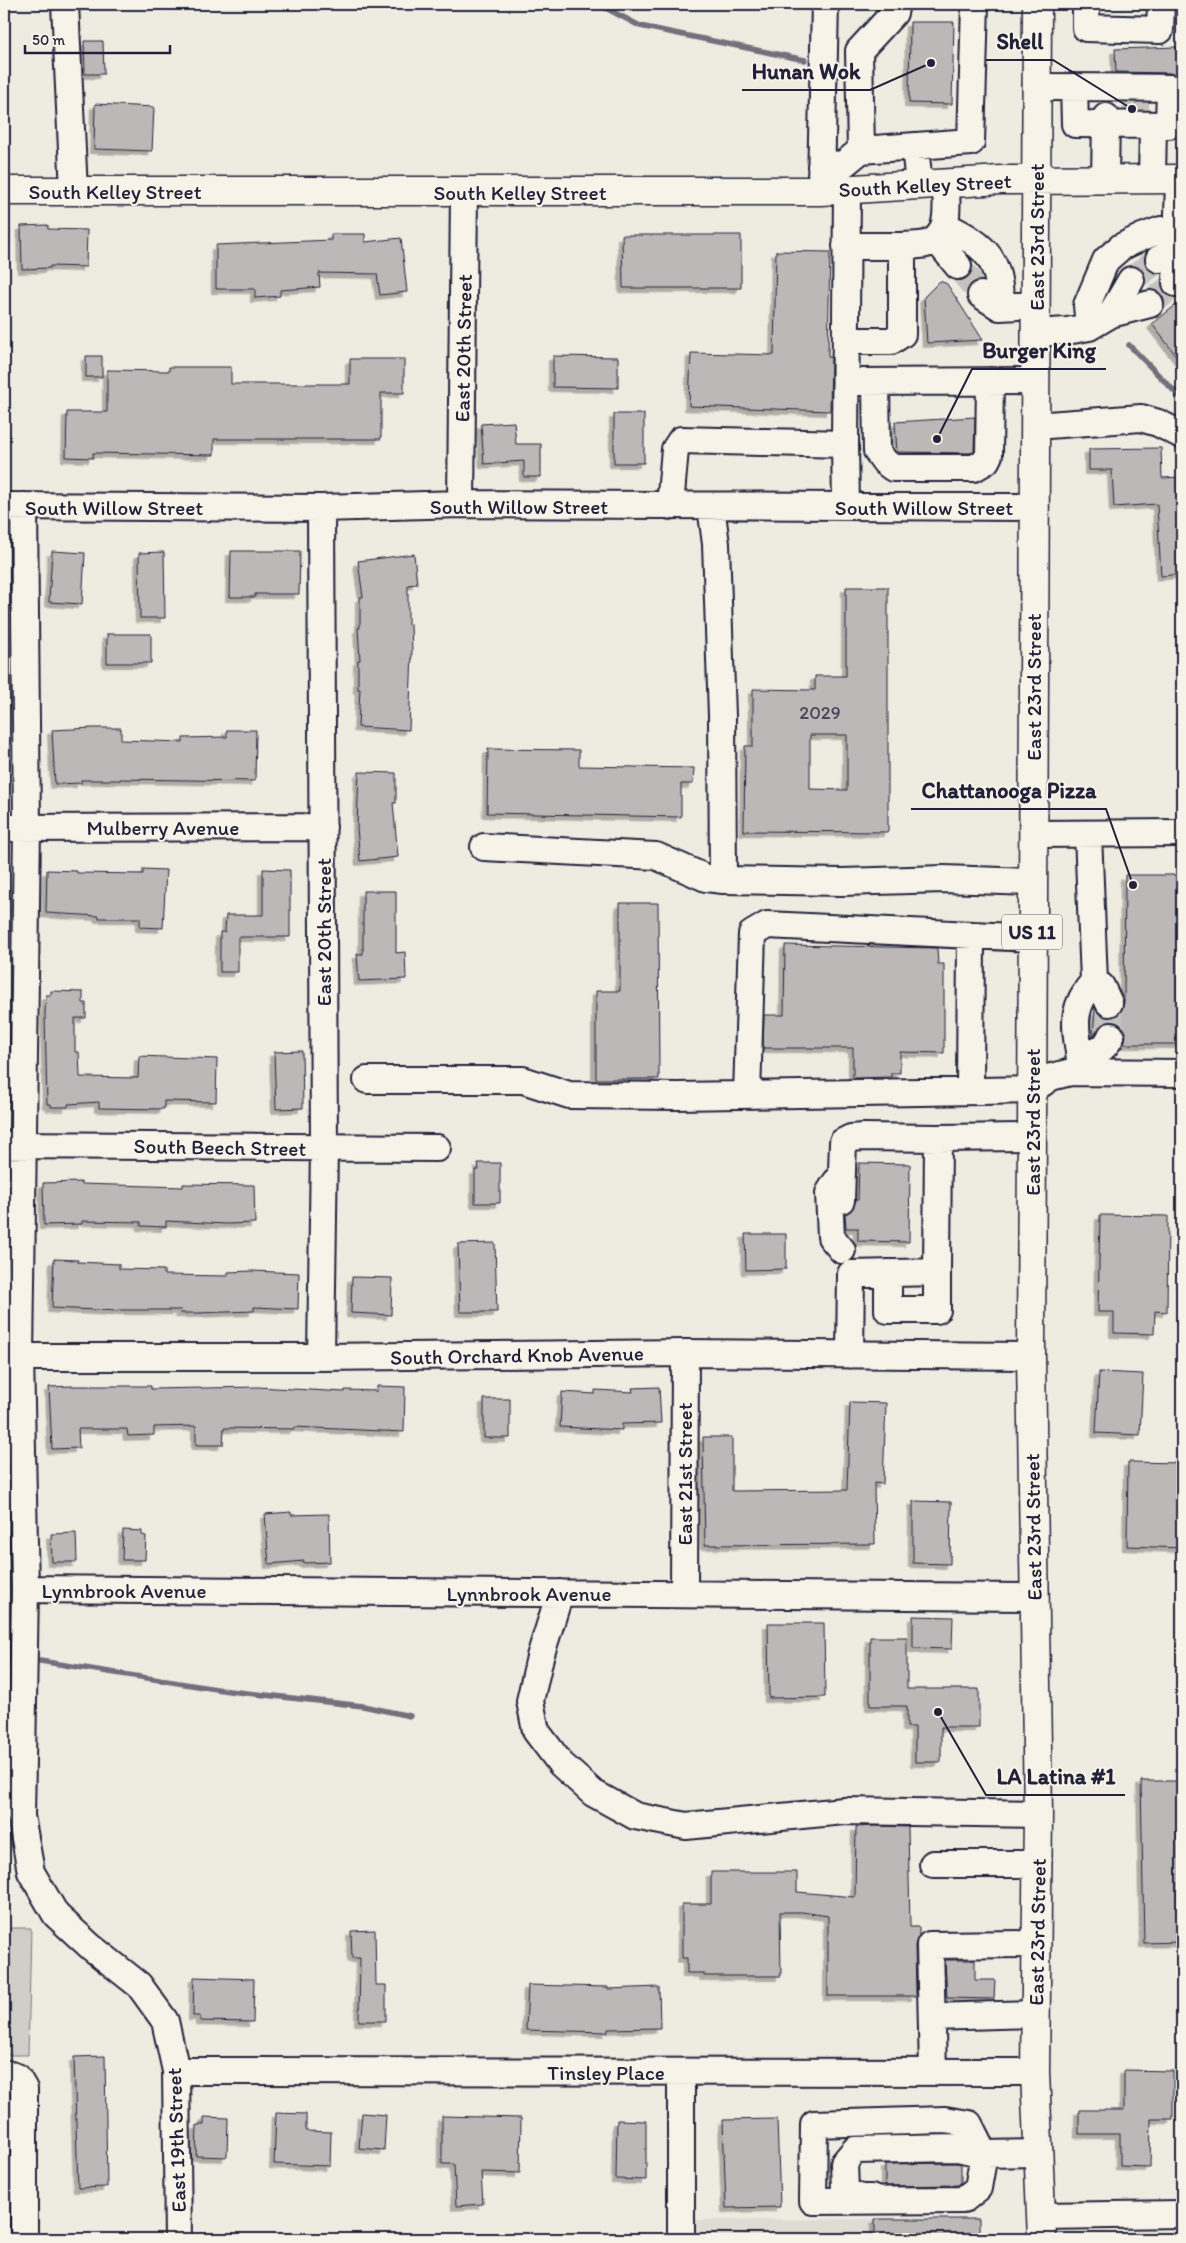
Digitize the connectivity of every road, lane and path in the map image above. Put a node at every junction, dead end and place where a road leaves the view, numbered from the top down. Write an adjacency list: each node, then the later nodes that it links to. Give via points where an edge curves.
1 (65, 4): 22 (street)
2 (825, 4): 18 (street)
3 (896, 4): 13 (street, via 894,13 859,51)
4 (975, 4): 12 (street, via 971,142)
5 (1036, 4): 8 (main road, East 23rd Street / US 11)
6 (1086, 4): 7 (street, via 1086,28 1160,30)
7 (1161, 4)
8 (1036, 87): 9 (street); 15 (main road, East 23rd Street / US 11)
9 (1074, 87): 10 (street); 10 (street, via 1075,124)
10 (1106, 106): 11 (street); 11 (street); 16 (street)
11 (1139, 110): 14 (street)
12 (915, 146): 13 (street); 20 (street)
13 (860, 150): 18 (street)
14 (1152, 178): 16 (main road, South Kelley Street); 17 (main road, South Kelley Street)
15 (1036, 179): 16 (main road, South Kelley Street); 19 (main road, South Kelley Street); 32 (main road, East 23rd Street / US 11)
16 (1105, 179)
17 (1181, 179): 27 (street)
18 (830, 182): 20 (main road, South Kelley Street); 23 (main road, South Kelley Street); 25 (street)
19 (946, 184): 20 (main road, South Kelley Street); 24 (street)
20 (918, 185)
21 (4, 190): 22 (main road, South Kelley Street)
22 (74, 191): 23 (main road, South Kelley Street)
23 (464, 192): 44 (street, East 20th Street)
24 (941, 232): 26 (street, via 927,244); 28 (street); 32 (street, via 970,238 994,262 1000,285 990,301)
25 (846, 246): 26 (street); 36 (street)
26 (902, 246): 36 (street, via 902,334 891,341)
27 (1171, 247): 30 (street); 34 (street, via 1161,230 1121,247 1106,260 1087,305)
28 (958, 266)
29 (1131, 280): 33 (street)
30 (1176, 283)
31 (1150, 304): 33 (street)
32 (1035, 305): 35 (main road, East 23rd Street / US 11)
33 (1111, 314): 34 (street)
34 (1089, 327): 35 (street)
35 (1035, 333): 38 (main road, East 23rd Street / US 11)
36 (846, 341): 39 (street)
37 (990, 381): 38 (street); 40 (street); 40 (street, via 989,454 986,461 974,468 893,468 885,462 877,451)
38 (1035, 381): 41 (main road, East 23rd Street / US 11)
39 (845, 382): 40 (street); 43 (street)
40 (876, 382)
41 (1035, 426): 42 (street, via 1141,418); 49 (main road, East 23rd Street / US 11)
42 (1182, 435)
43 (845, 444): 46 (street, via 681,440 675,449); 48 (street)
44 (461, 504): 46 (street, South Willow Street); 50 (street, South Willow Street)
45 (14, 506): 50 (street, South Willow Street); 52 (street, East 19th Street)
46 (670, 506): 47 (street, South Willow Street)
47 (711, 506): 48 (street, South Willow Street); 57 (street, via 716,544 722,708)
48 (846, 506): 49 (street, South Willow Street)
49 (1034, 507): 54 (main road, East 23rd Street / US 11)
50 (321, 508): 51 (street, East 20th Street)
51 (323, 827): 52 (street, Mulberry Avenue); 73 (street, East 20th Street)
52 (16, 828): 72 (street, East 19th Street)
53 (1182, 833): 55 (street)
54 (1033, 834): 55 (street); 58 (main road, East 23rd Street / US 11)
55 (1088, 834): 61 (street)
56 (484, 847): 57 (street, via 656,856 706,878)
57 (723, 880): 58 (street)
58 (1032, 882): 60 (main road, East 23rd Street / US 11)
59 (970, 935): 60 (street); 68 (street); 69 (street, via 767,925 752,934)
60 (1032, 938): 67 (main road, East 23rd Street / US 11)
61 (1094, 981): 62 (street, via 1101,986); 64 (street, via 1077,1006 1075,1023)
62 (1109, 1003)
63 (1111, 1036): 64 (street, via 1108,1045)
64 (1080, 1064): 65 (street); 67 (street, via 1071,1072 1051,1077)
65 (1182, 1073)
66 (367, 1080): 69 (street, via 523,1080 569,1095)
67 (1032, 1090): 68 (street); 70 (main road, East 23rd Street / US 11)
68 (970, 1091): 69 (street)
69 (747, 1095)
70 (1032, 1137): 71 (street); 82 (main road, East 23rd Street / US 11)
71 (938, 1138): 75 (street, via 851,1138 843,1142); 78 (street)
72 (14, 1144): 73 (street, South Beech Street); 83 (street, East 19th Street)
73 (324, 1148): 74 (street, South Beech Street); 84 (street, East 20th Street)
74 (436, 1148)
75 (841, 1173): 76 (street); 77 (street, via 829,1193 831,1237)
76 (841, 1200)
77 (845, 1251): 79 (street); 81 (street)
78 (937, 1272): 79 (street); 79 (street, via 937,1310 888,1310)
79 (888, 1273)
80 (684, 1353): 81 (street, South Orchard Knob Avenue); 84 (street, South Orchard Knob Avenue); 87 (street, East 21st Street)
81 (850, 1355): 82 (street, South Orchard Knob Avenue)
82 (1031, 1356): 88 (main road, East 23rd Street / US 11)
83 (12, 1357): 84 (street, South Orchard Knob Avenue); 85 (street, East 19th Street)
84 (321, 1357)
85 (25, 1589): 86 (street, Lynnbrook Avenue); 90 (street, East 19th Street)
86 (560, 1593): 87 (street, Lynnbrook Avenue); 89 (street, via 530,1701 536,1731 561,1764 593,1793 635,1816 686,1826 844,1811)
87 (684, 1594): 88 (street, Lynnbrook Avenue)
88 (1034, 1598): 89 (main road, East 23rd Street / US 11)
89 (1038, 1814): 92 (main road, East 23rd Street / US 11)
90 (12, 1816): 96 (street, East 19th Street, via 31,1872 56,1915 139,1985 165,2021)
91 (933, 1864): 92 (street)
92 (1038, 1864): 93 (main road, East 23rd Street / US 11)
93 (1037, 1944): 94 (main road, East 23rd Street / US 11); 95 (street, via 930,1945)
94 (1036, 2014): 95 (street); 99 (main road, East 23rd Street / US 11)
95 (932, 2017): 98 (street)
96 (176, 2071): 97 (street, Tinsley Place); 107 (street, East 19th Street)
97 (681, 2072): 98 (street, Tinsley Place); 108 (street)
98 (933, 2072): 99 (street, Tinsley Place)
99 (1035, 2072): 101 (main road, East 23rd Street / US 11)
100 (10, 2075): 105 (street, via 24,2089)
101 (1038, 2153): 102 (street); 106 (main road, East 23rd Street / US 11)
102 (984, 2154): 103 (street); 103 (street, via 958,2148 855,2150 844,2163 845,2190 860,2198 960,2195); 103 (street, via 969,2124 946,2120 814,2124 813,2201 963,2200)
103 (978, 2188)
104 (1182, 2214): 106 (street)
105 (17, 2226)
106 (1041, 2227)
107 (178, 2239)
108 (681, 2239)

